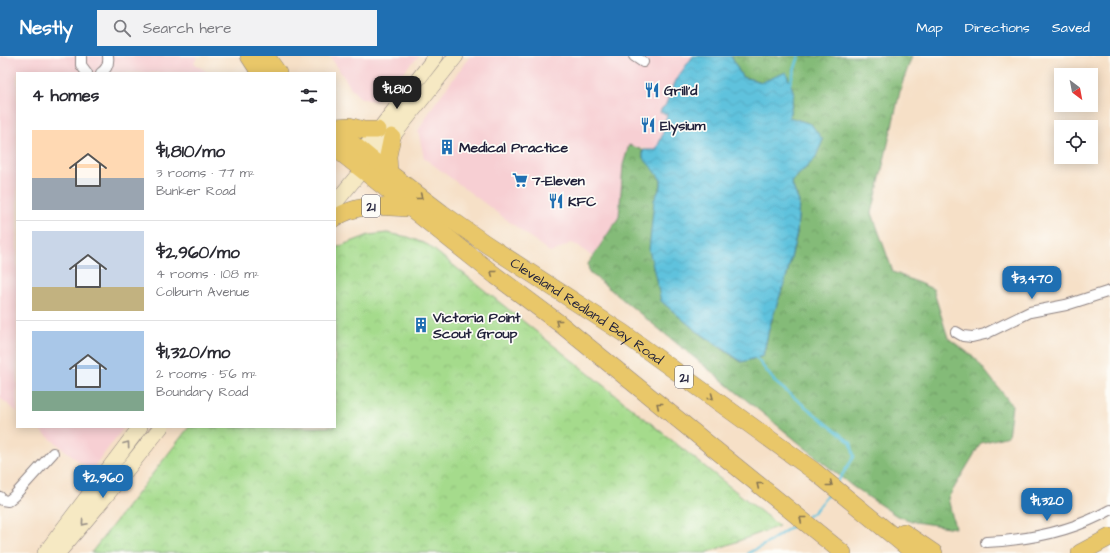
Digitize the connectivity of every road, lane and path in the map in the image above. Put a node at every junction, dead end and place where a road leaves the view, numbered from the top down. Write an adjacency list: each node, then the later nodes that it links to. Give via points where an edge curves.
1 (81, 56): 9 (street)
2 (108, 56): 10 (street, via 107,68)
3 (249, 56): 11 (highway)
4 (266, 56): 12 (highway)
5 (436, 56): 15 (main road)
6 (456, 56): 15 (main road)
7 (634, 56): 8 (street)
8 (643, 62)
9 (83, 71)
10 (102, 72)
11 (259, 72)
12 (277, 72)
13 (336, 128): 15 (highway, via 349,126)
14 (336, 129): 17 (highway, Cleveland Redland Bay Road)
15 (385, 134): 17 (main road); 18 (highway)
16 (336, 148): 17 (highway, Cleveland Redland Bay Road)
17 (362, 161): 18 (highway, Cleveland Redland Bay Road / 21); 19 (main road); 20 (main road); 21 (highway, Cleveland Redland Bay Road)
18 (389, 173): 32 (highway, Cleveland Redland Bay Road / 21, one-way to 32, via 486,244 623,334 814,471)
19 (336, 186)
20 (336, 201)
21 (409, 208): 22 (highway, 21, via 368,206 350,210); 35 (highway, Cleveland Redland Bay Road, one-way to 21, via 559,323)
22 (336, 217)
23 (1110, 291): 24 (street, via 1030,312 985,334 972,337)
24 (956, 332)
25 (139, 428): 33 (main road, one-way to 25)
26 (160, 428): 34 (main road, one-way to 34)
27 (53, 453): 28 (street, via 8,501)
28 (0, 497)
29 (1110, 510): 31 (street, via 1090,520 1052,532 1021,539)
30 (1110, 537): 37 (highway)
31 (986, 542)
32 (914, 549): 36 (highway, 21)
33 (45, 553)
34 (58, 553)
35 (843, 553)
36 (934, 553)
37 (1080, 553)

